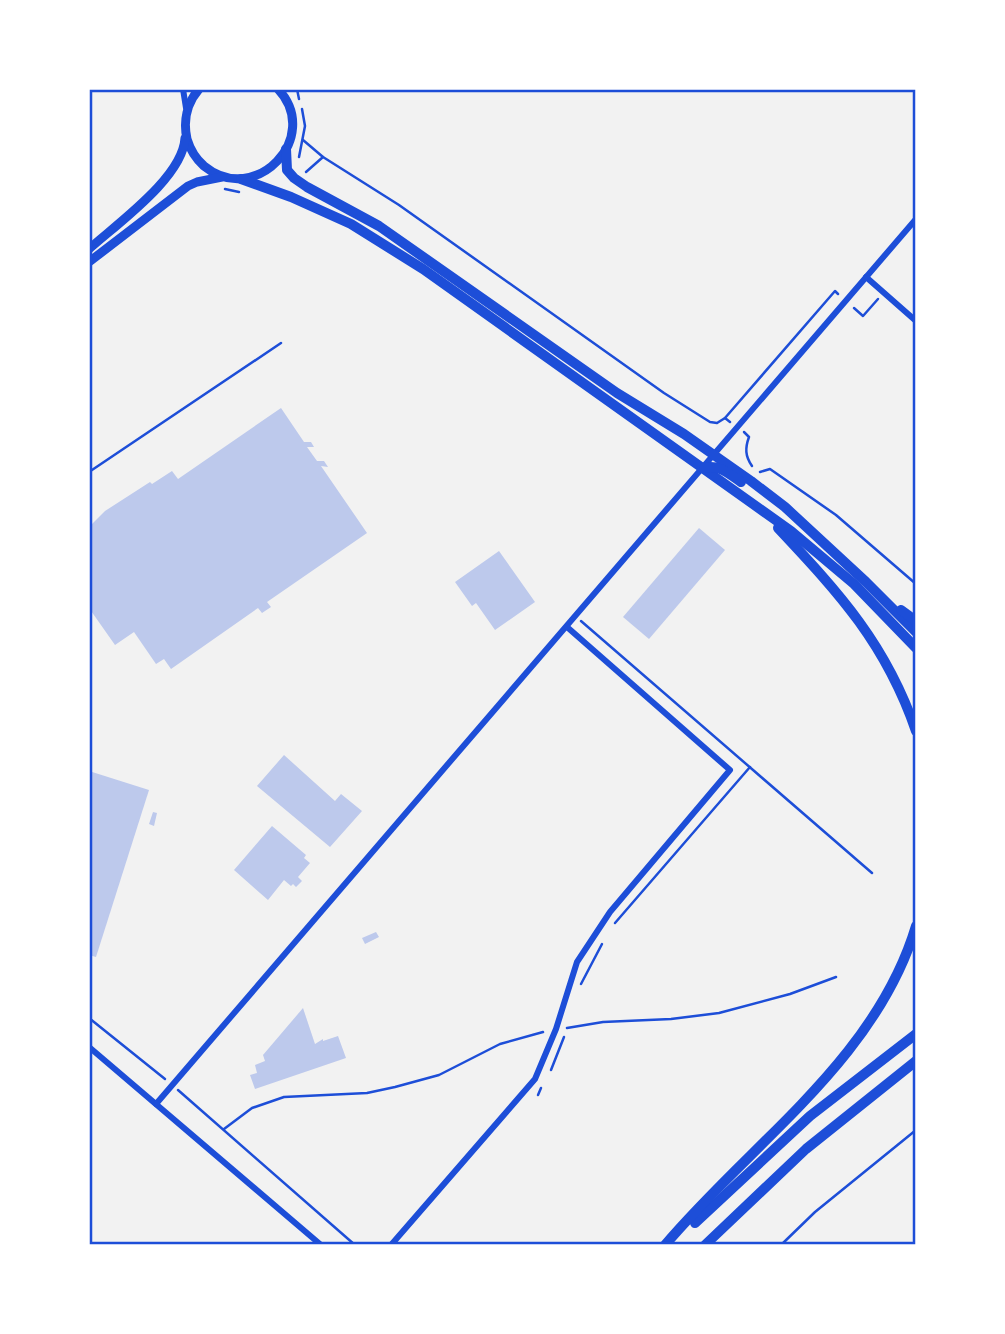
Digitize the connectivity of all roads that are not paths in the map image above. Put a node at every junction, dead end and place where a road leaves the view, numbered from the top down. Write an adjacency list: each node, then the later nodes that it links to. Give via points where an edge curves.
1 (183, 89): 4 (street)
2 (199, 89): 4 (main road)
3 (282, 91): 6 (main road, via 292,126)
4 (186, 111): 5 (main road)
5 (185, 129): 7 (main road, via 198,161); 10 (main road, via 175,168)
6 (286, 149): 8 (main road, via 271,168); 16 (highway, via 286,165 314,192 379,226 617,393)
7 (225, 177): 8 (main road); 11 (main road, via 188,187)
8 (242, 179): 15 (highway, via 351,224 391,247)
9 (916, 219): 12 (street)
10 (89, 249)
11 (89, 262)
12 (866, 277): 13 (street); 16 (street)
13 (916, 321)
14 (281, 343): 18 (lane)
15 (621, 409): 16 (highway, via 695,453); 17 (highway)
16 (714, 454): 17 (street); 19 (highway)
17 (704, 468): 19 (highway, via 718,467 747,487); 20 (highway); 23 (street)
18 (89, 472)
19 (769, 495): 21 (highway)
20 (757, 506): 25 (highway, via 846,577); 26 (highway, via 821,573 867,631 890,668)
21 (866, 582): 22 (highway); 24 (highway)
22 (916, 621)
23 (567, 627): 31 (street); 33 (street, via 730,770 610,912 577,962 535,1079)
24 (916, 632)
25 (916, 648)
26 (916, 732)
27 (916, 926): 34 (highway, via 886,996 844,1059)
28 (916, 1034): 35 (highway, via 810,1116)
29 (89, 1047): 31 (street)
30 (916, 1061): 36 (highway, via 806,1149)
31 (156, 1104): 32 (street)
32 (321, 1245)
33 (391, 1245)
34 (665, 1245)
35 (672, 1245)
36 (705, 1245)

